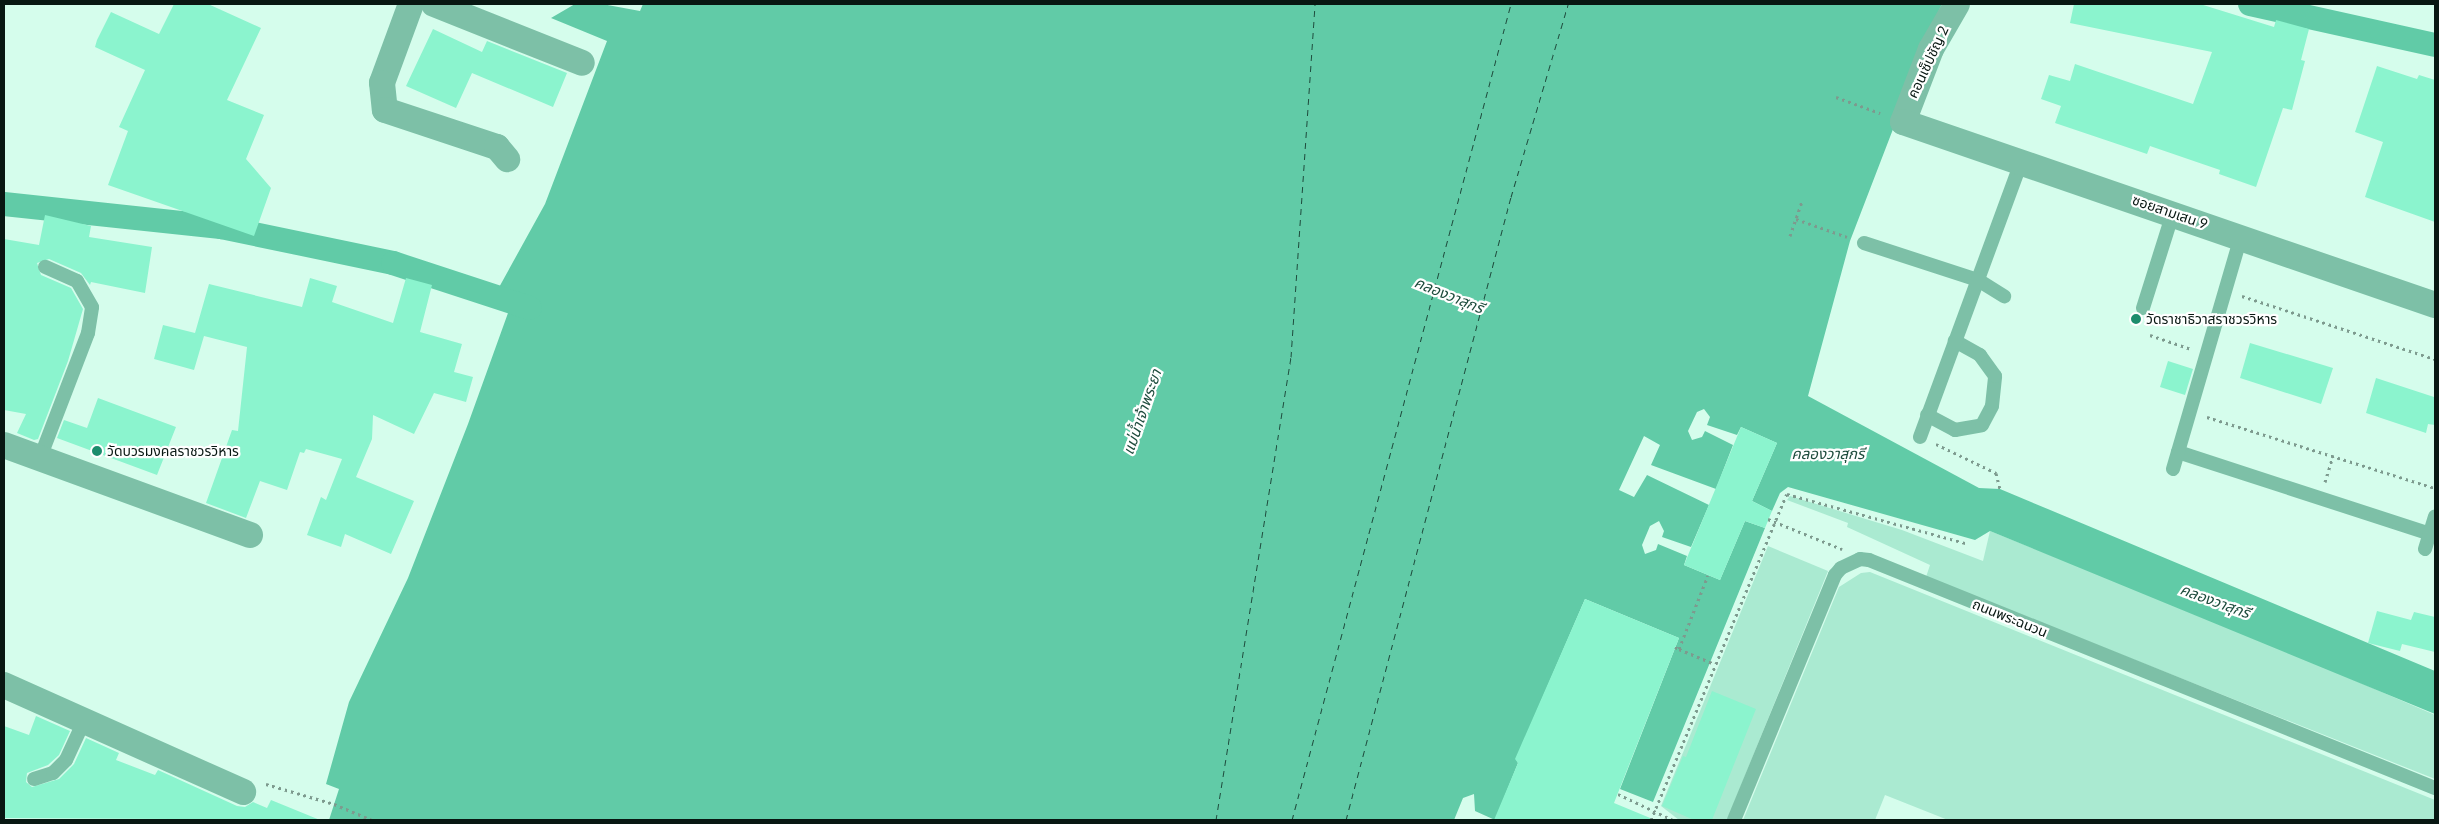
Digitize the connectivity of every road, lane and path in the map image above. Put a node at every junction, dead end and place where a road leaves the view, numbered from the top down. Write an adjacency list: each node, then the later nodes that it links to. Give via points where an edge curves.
1 (411, 4): 7 (street, via 382,83 382,101 386,110 497,147)
2 (434, 4): 4 (street)
3 (1956, 4): 6 (street, คอนเซ็ปชัญ 2, via 1931,49)
4 (582, 63)
5 (1836, 97): 6 (path)
6 (1903, 122): 8 (street, ซอยสามเสน 9)
7 (507, 159)
8 (2021, 162): 10 (street, ซอยสามเสน 9); 16 (lane)
9 (1802, 202): 11 (path)
10 (2173, 213): 13 (street, ซอยสามเสน 9); 20 (lane)
11 (1796, 218): 12 (path); 14 (path)
12 (1790, 236)
13 (2241, 237): 17 (lane); 19 (street, ซอยสามเสน 9)
14 (1864, 243): 16 (lane)
15 (45, 267): 31 (lane, via 77,281 92,307 88,333)
16 (1978, 280): 18 (lane); 22 (lane)
17 (2227, 291): 23 (lane); 24 (path)
18 (2004, 296)
19 (2435, 305)
20 (2143, 308)
21 (2150, 335): 23 (path)
22 (1955, 341): 26 (lane); 26 (lane, via 1980,355 1996,376 1992,406 1982,426 1955,430)
23 (2208, 355): 25 (lane)
24 (2435, 359)
25 (2190, 412): 29 (lane); 30 (path)
26 (1927, 415): 27 (lane)
27 (1920, 437): 34 (path, via 1996,473)
28 (4, 445): 31 (street)
29 (2178, 452): 32 (lane); 35 (lane)
30 (2333, 456): 33 (path); 35 (path)
31 (40, 458): 40 (street)
32 (2173, 469)
33 (2435, 488)
34 (2000, 489)
35 (2320, 497): 39 (lane)
36 (2435, 516): 39 (lane)
37 (1768, 519): 38 (path)
38 (1775, 522): 41 (path, via 1784,499 1792,493); 43 (path, via 1839,547); 45 (path)
39 (2430, 534): 42 (lane)
40 (250, 535)
41 (1968, 544)
42 (2425, 549)
43 (1855, 561): 49 (lane, ถนนพระฉนวน, via 1869,560); 56 (lane, via 1835,575)
44 (1708, 575): 45 (path, via 1678,648)
45 (1714, 664): 52 (path)
46 (4, 685): 47 (street)
47 (84, 721): 48 (lane, via 66,760 53,774); 50 (street)
48 (34, 779)
49 (2435, 788)
50 (243, 792): 53 (path, via 254,780 334,804)
51 (1618, 794): 52 (path)
52 (1655, 810): 54 (path); 55 (path)
53 (372, 820)
54 (1651, 820)
55 (1673, 820)
56 (1734, 820)

